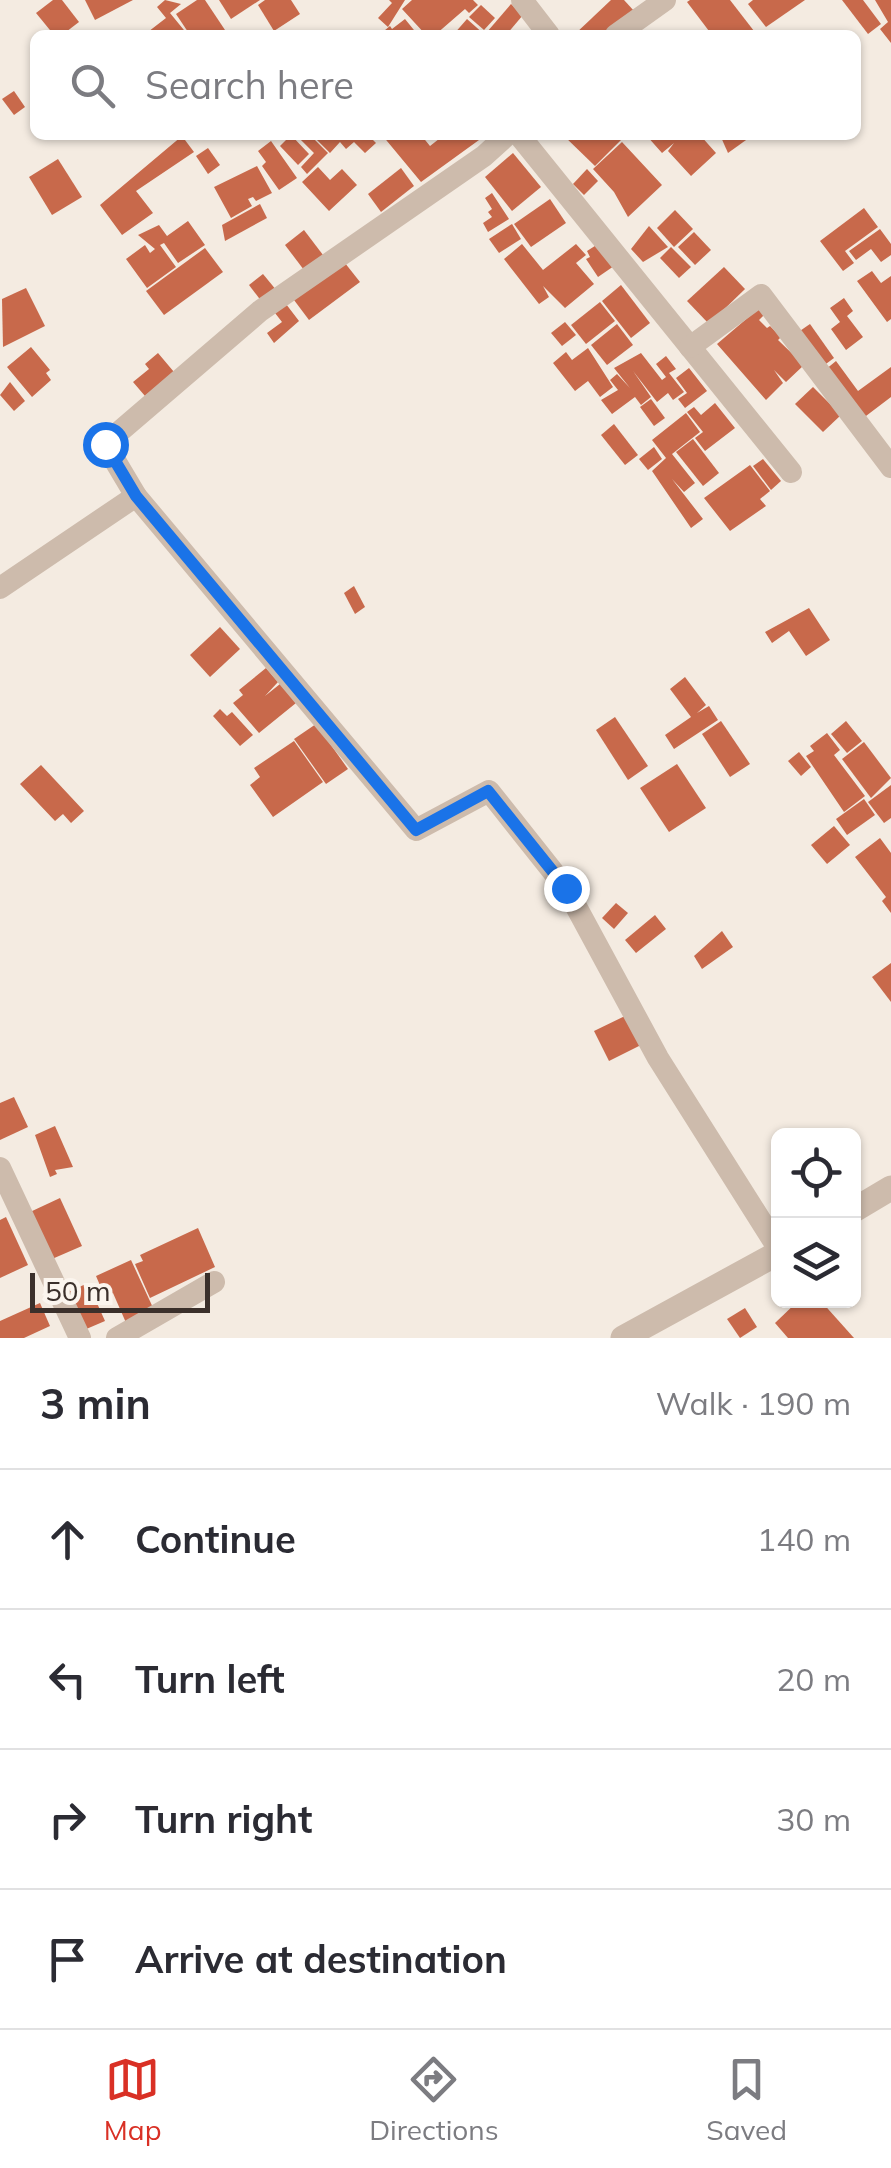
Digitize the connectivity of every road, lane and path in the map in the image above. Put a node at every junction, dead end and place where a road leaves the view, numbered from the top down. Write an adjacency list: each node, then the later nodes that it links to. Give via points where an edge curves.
1 (522, 0): 3 (street)
2 (665, 0): 4 (street)
3 (545, 30)
4 (623, 30)
5 (502, 140): 10 (street, via 260,310 105,444)
6 (524, 140): 7 (street)
7 (690, 347): 8 (street, via 761,295); 9 (street)
8 (891, 468)
9 (790, 472)
10 (136, 496): 11 (street); 15 (street, via 416,830 488,791 566,888 658,1058)
11 (0, 588)
12 (0, 1168): 18 (street)
13 (891, 1188): 14 (street)
14 (861, 1206)
15 (771, 1239)
16 (771, 1254): 20 (street)
17 (214, 1282): 19 (street)
18 (80, 1338)
19 (117, 1338)
20 (623, 1338)

